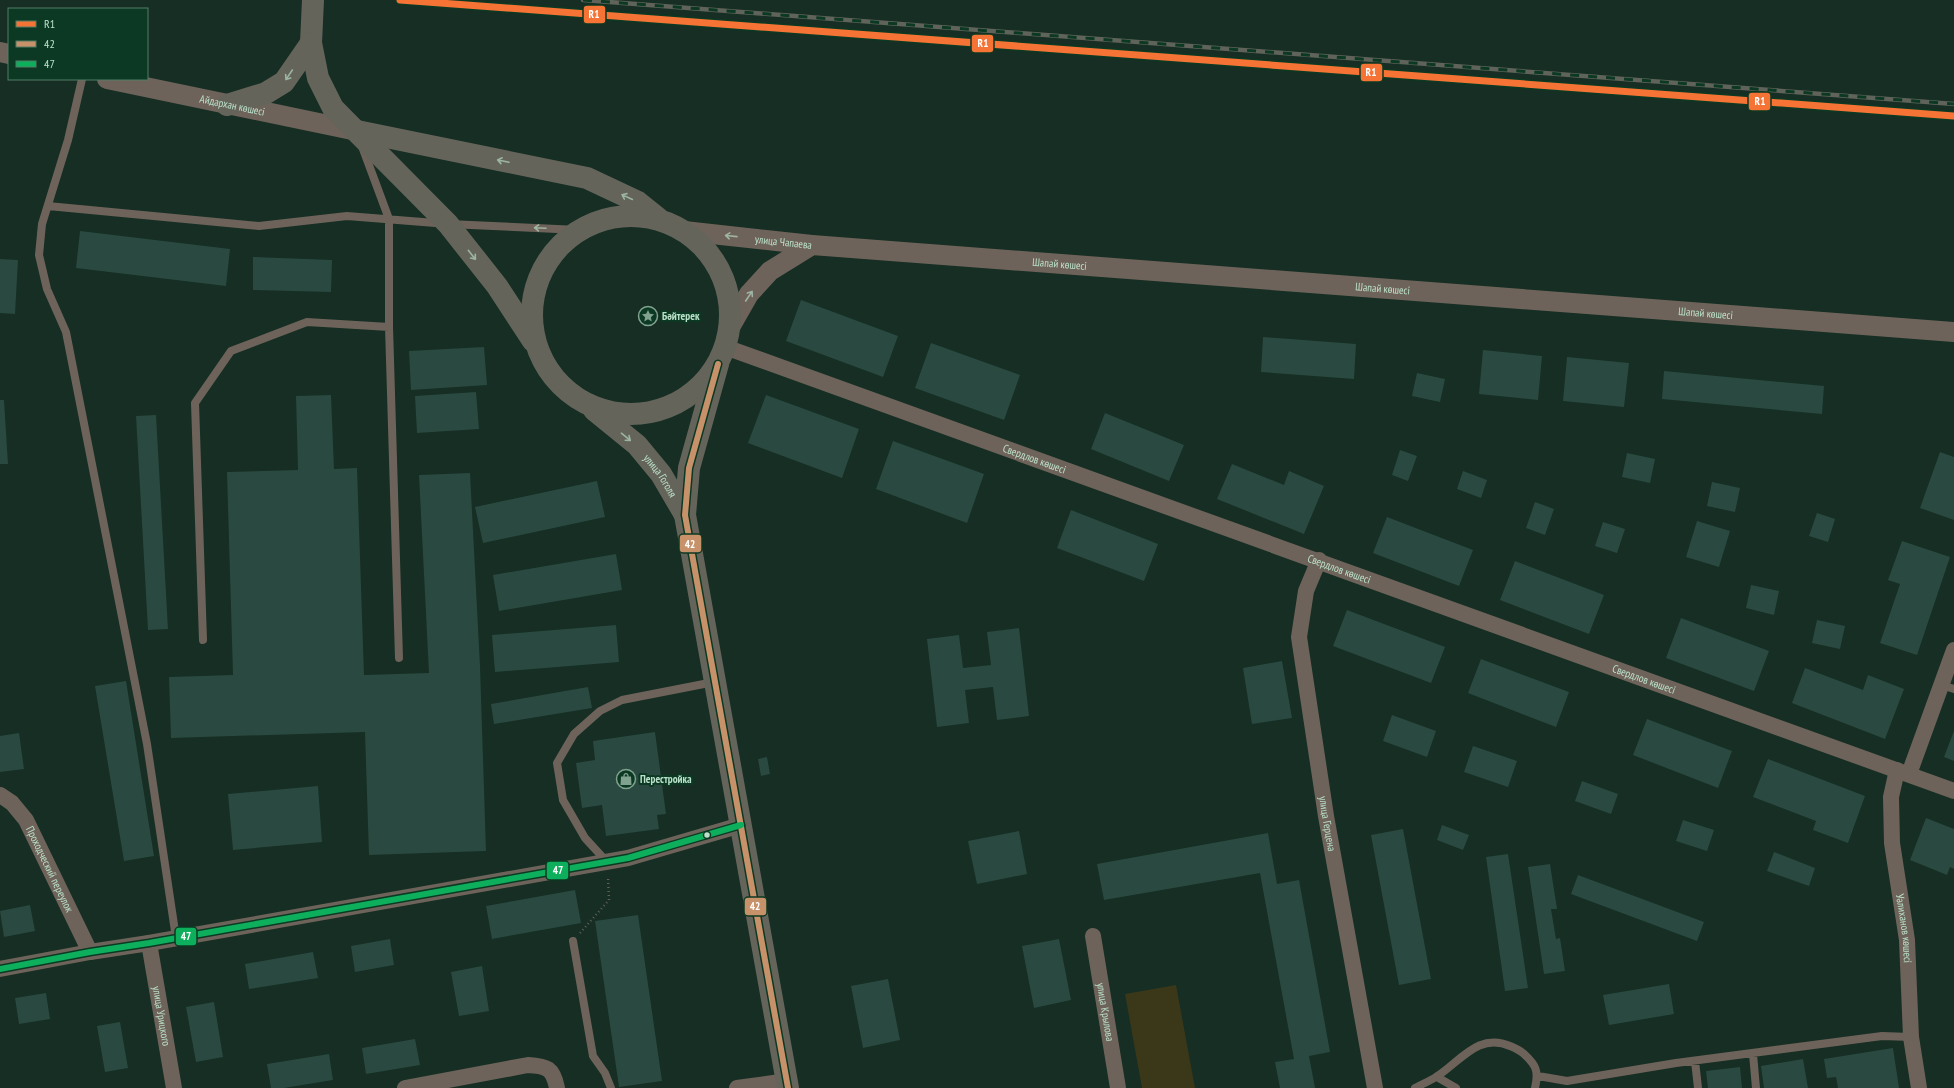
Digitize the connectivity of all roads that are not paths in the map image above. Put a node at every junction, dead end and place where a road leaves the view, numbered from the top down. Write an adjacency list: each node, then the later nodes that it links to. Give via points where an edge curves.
1 (313, 0): 2 (main road)
2 (311, 43): 5 (main road, one-way to 5, via 284,82 266,94); 6 (main road, via 318,78 333,108)
3 (82, 80): 7 (lane, via 68,140)
4 (112, 80): 5 (street, Айдархан көшесі)
5 (227, 105): 6 (street, Айдархан көшесі)
6 (357, 131): 8 (lane); 9 (main road, one-way to 6, via 638,202 587,178); 10 (main road)
7 (48, 206): 8 (lane, via 259,226 347,216); 32 (lane, via 42,224 39,255 47,289 66,332 147,744)
8 (389, 219): 10 (lane); 14 (lane)
9 (659, 219): 11 (main road, via 631,216 604,219); 12 (main road, улица Гоголя)
10 (448, 224): 11 (lane, one-way to 10); 17 (main road, one-way to 17, via 497,286)
11 (579, 230): 17 (main road, via 550,256 534,292 533,330)
12 (684, 231): 13 (street, улица Чапаева, one-way to 12); 16 (main road, улица Гоголя, via 699,242 712,257 728,291 730,311)
13 (812, 245): 15 (street, Шапай көшесі); 16 (street, улица Чапаева, one-way to 13, via 749,294 770,270)
14 (389, 327): 21 (lane, via 307,322 231,351 195,403); 23 (lane)
15 (1954, 332)
16 (724, 347): 18 (main road, via 707,380 693,393 660,410 622,414); 19 (main road, улица Гоголя, via 689,468); 20 (street, Свердлов көшесі)
17 (538, 349): 18 (main road, via 556,381)
18 (586, 403): 19 (main road, улица Гоголя, one-way to 19, via 637,445 661,474)
19 (685, 515): 24 (main road)
20 (1319, 560): 26 (street, Свердлов көшесі); 49 (street, улица Герцена, via 1306,591 1299,637 1326,816)
21 (203, 640)
22 (1954, 650): 25 (street, Уәлиханов көшесі)
23 (399, 658)
24 (715, 682): 29 (main road); 30 (lane, via 622,700 600,711 574,734 560,757 557,763 563,800 585,838)
25 (1948, 687): 26 (street, Уәлиханов көшесі)
26 (1903, 772): 27 (street, Свердлов көшесі); 37 (street, Уәлиханов көшесі, via 1891,797 1892,843 1907,940)
27 (1954, 791)
28 (0, 795): 35 (street, Проходческий переулок, via 12,803 26,820)
29 (741, 825): 30 (street); 42 (main road)
30 (607, 862): 32 (street)
31 (1093, 936): 48 (street, улица Крылова)
32 (176, 938): 34 (street)
33 (573, 940): 46 (lane, via 593,1056 605,1073)
34 (149, 943): 35 (street); 43 (street, улица Урицкого)
35 (90, 952): 36 (street)
36 (0, 969)
37 (1911, 1037): 38 (lane, via 1882,1036); 55 (street, Уәлиханов көшесі)
38 (1753, 1054): 39 (lane); 54 (lane)
39 (1695, 1061): 40 (lane, via 1566,1081); 53 (lane)
40 (1538, 1076): 41 (lane, via 1534,1064 1521,1051 1503,1043 1483,1043 1458,1058); 52 (lane)
41 (1437, 1077): 50 (lane); 51 (lane)
42 (787, 1084): 47 (street)
43 (174, 1088)
44 (405, 1088): 45 (street, via 528,1065 543,1066 554,1074)
45 (557, 1088)
46 (611, 1088)
47 (737, 1088)
48 (1118, 1088)
49 (1375, 1088)
50 (1415, 1088)
51 (1456, 1088)
52 (1535, 1088)
53 (1698, 1088)
54 (1756, 1088)
55 (1919, 1088)

